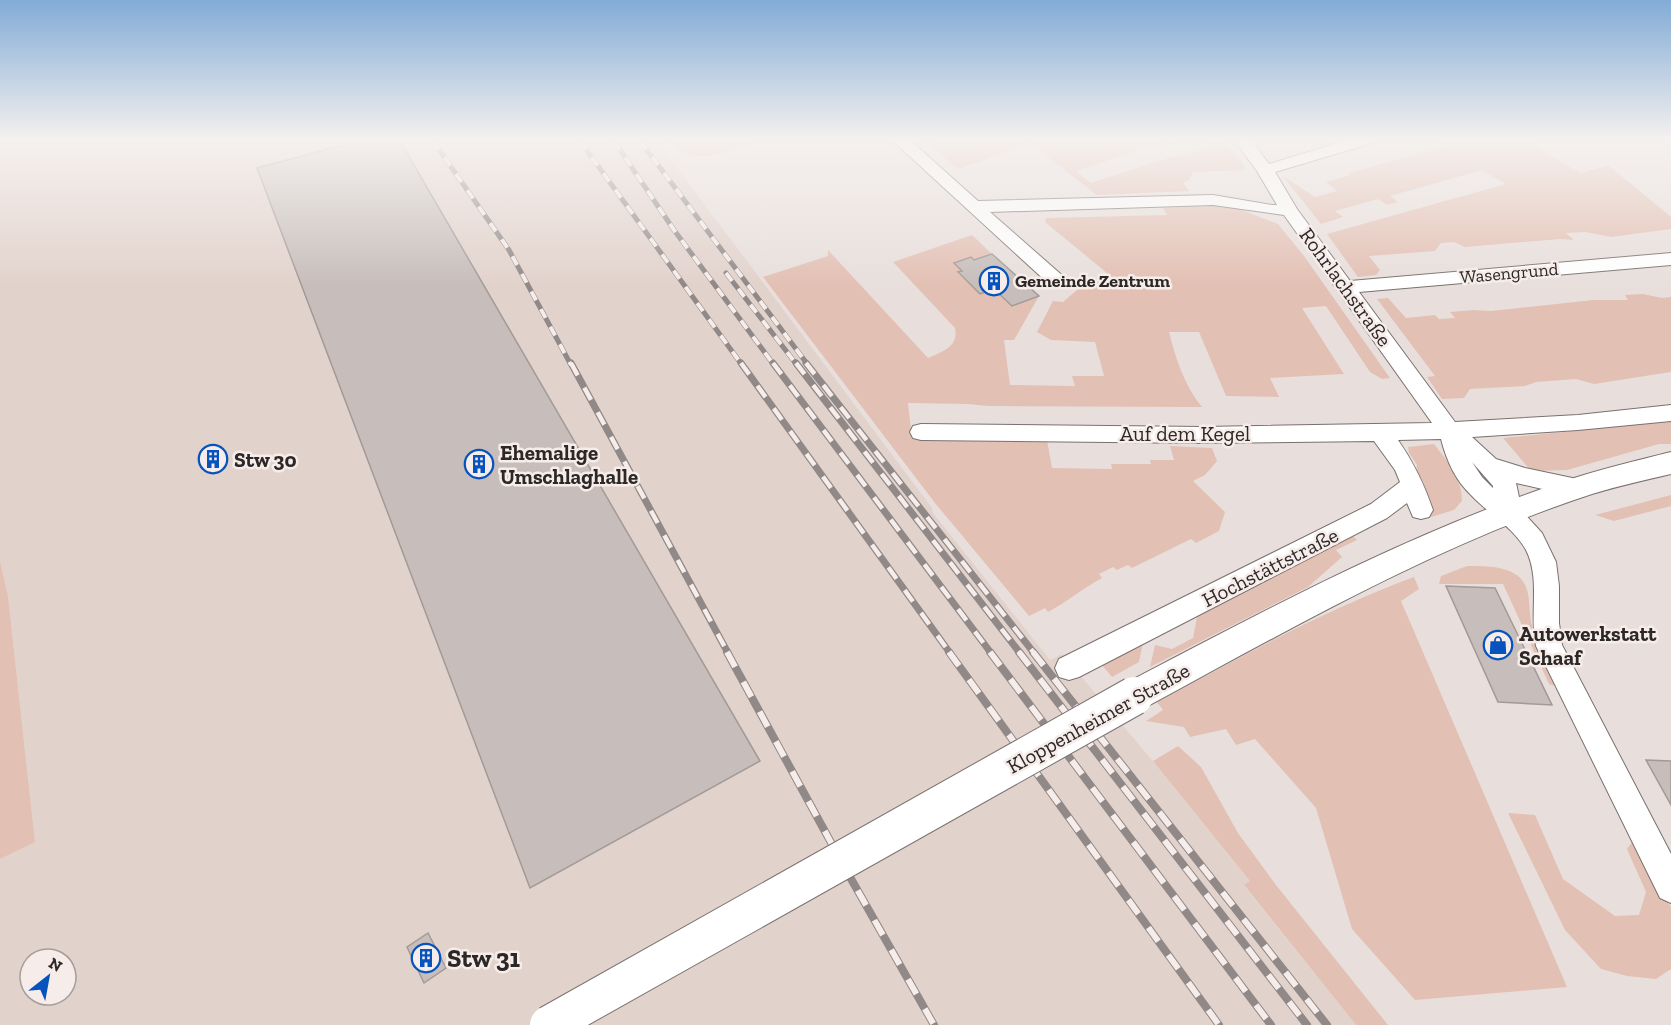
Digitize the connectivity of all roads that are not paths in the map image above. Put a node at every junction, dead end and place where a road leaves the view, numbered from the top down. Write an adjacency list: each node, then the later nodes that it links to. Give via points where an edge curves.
1 (954, 189): 3 (street)
2 (1277, 189): 4 (street, Rohrlachstraße)
3 (973, 206): 4 (street, via 1213,200); 6 (street)
4 (1290, 210): 7 (street, Rohrlachstraße)
5 (1671, 259): 7 (street, Wasengrund)
6 (1057, 281)
7 (1347, 287): 10 (street, Rohrlachstraße)
8 (1671, 413): 10 (street)
9 (921, 432): 11 (street, Auf dem Kegel)
10 (1450, 432): 11 (street, Auf dem Kegel); 13 (street, Rohrlachstraße); 17 (street, Rohrlachstraße, via 1456,457 1477,488)
11 (1381, 434): 14 (street, via 1405,466)
12 (1671, 463): 15 (main road, Kloppenheimer Straße)
13 (1490, 466): 15 (street, Rohrlachstraße); 17 (street, Rohrlachstraße, via 1504,483)
14 (1413, 485): 16 (street); 18 (street, Hochstättstraße, via 1379,511)
15 (1577, 488): 17 (main road, Kloppenheimer Straße)
16 (1421, 510)
17 (1510, 512): 19 (street, via 1541,553 1546,576 1548,646); 20 (main road, Kloppenheimer Straße, bridge, via 1416,552 1134,696)
18 (1069, 668)
19 (1671, 887)
20 (549, 1025)

